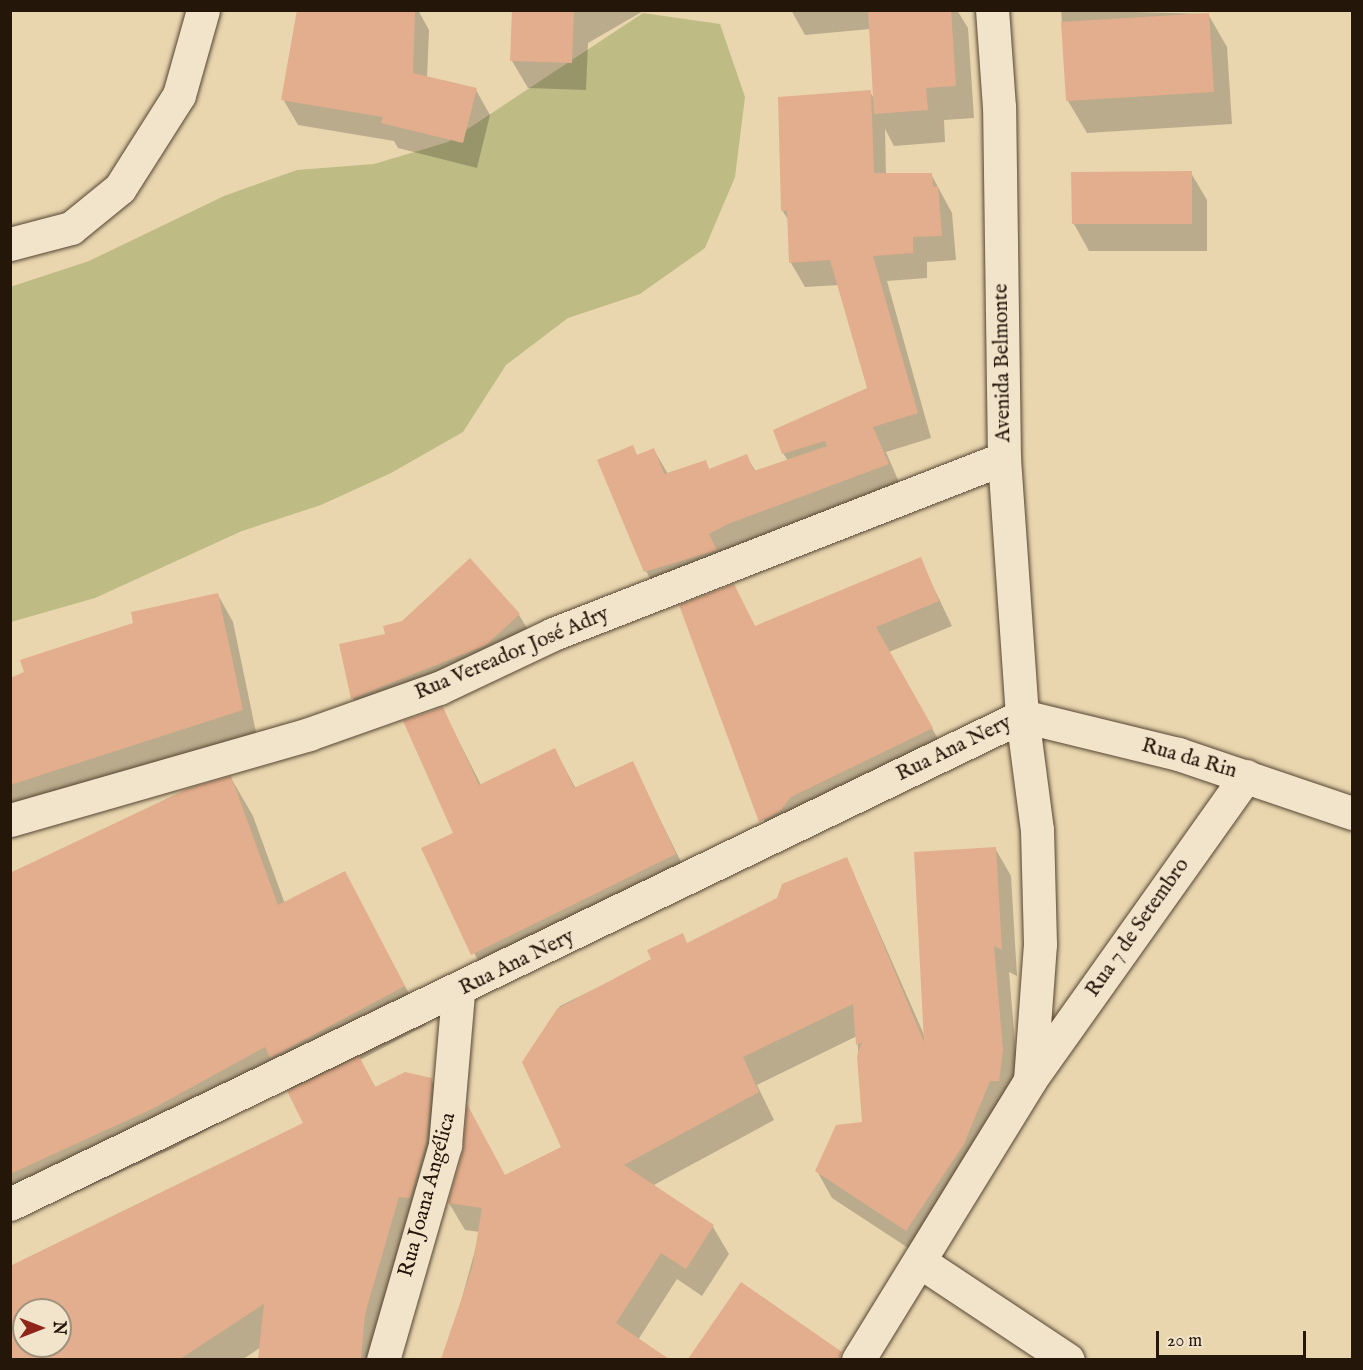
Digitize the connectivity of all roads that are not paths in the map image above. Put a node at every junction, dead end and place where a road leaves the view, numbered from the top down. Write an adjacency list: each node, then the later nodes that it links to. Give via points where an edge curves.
1 (203, 10): 3 (street, via 179,95 120,188 71,228)
2 (992, 10): 4 (street, Avenida Belmonte, via 999,107)
3 (10, 244)
4 (1004, 458): 5 (street, Avenida Belmonte); 8 (street, Rua Vereador José Adry, via 553,634 439,688 309,734)
5 (1022, 716): 6 (street, Rua da Rin); 9 (street, Rua Ana Nery); 10 (street, Rua 7 de Setembro, via 1036,830 1040,944)
6 (1246, 776): 7 (street, Rua da Rin); 10 (street, Rua 7 de Setembro)
7 (1353, 813)
8 (10, 820)
9 (458, 992): 11 (street, Rua Ana Nery); 13 (street, Rua Joana Angélica, via 445,1145)
10 (1030, 1080): 12 (street, Rua 7 de Setembro)
11 (10, 1204)
12 (922, 1263): 14 (street, Rua 7 de Setembro); 15 (street)
13 (382, 1359)
14 (858, 1359)
15 (1068, 1359)

